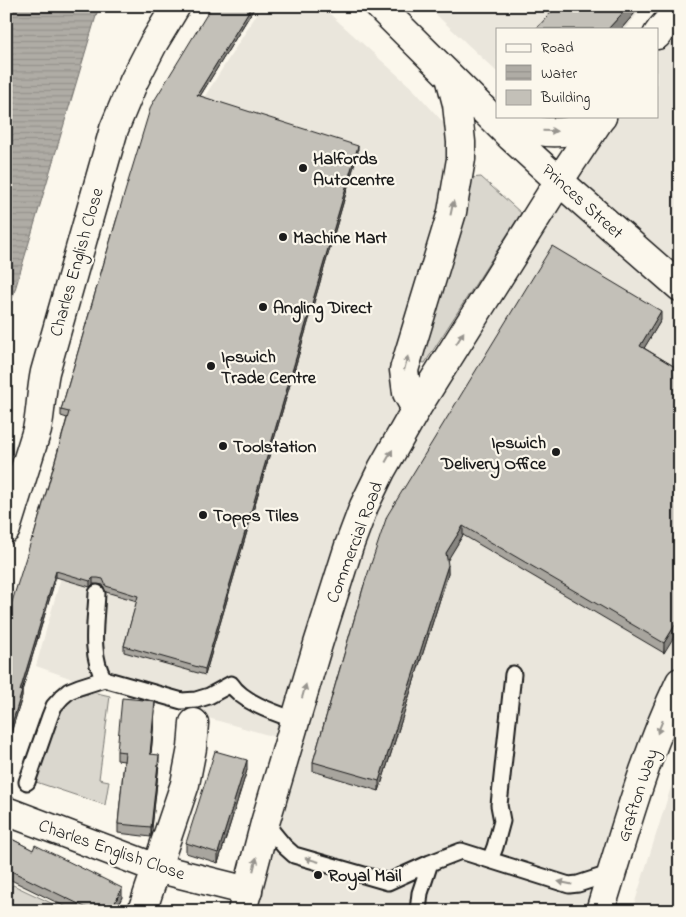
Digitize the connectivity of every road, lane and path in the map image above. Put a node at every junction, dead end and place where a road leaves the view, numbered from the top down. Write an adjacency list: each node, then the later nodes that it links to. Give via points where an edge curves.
1 (176, 6): 14 (main road, Charles English Close, via 134,81 114,129 45,372 37,430)
2 (379, 6): 5 (main road, Princes Street)
3 (680, 8): 4 (main road)
4 (664, 23)
5 (450, 77): 6 (main road, Princes Street); 13 (main road, one-way to 5, via 407,393 404,370 452,212 461,159 457,104)
6 (487, 113): 7 (main road, Princes Street, one-way to 7); 11 (main road, Princes Street)
7 (496, 117)
8 (499, 118): 9 (main road, Princes Street, one-way to 9, via 522,128 557,132 574,130)
9 (598, 118)
10 (601, 118): 11 (main road, Commercial Road)
11 (559, 180): 12 (main road, Princes Street); 13 (main road, Commercial Road, one-way to 11)
12 (680, 287)
13 (416, 409): 19 (main road, Commercial Road, one-way to 13, via 364,506)
14 (6, 528)
15 (97, 593): 17 (lane, via 95,643 99,671)
16 (513, 674): 24 (lane, via 499,805 502,821)
17 (104, 679): 19 (lane, via 182,701 209,696 231,684 246,699); 21 (lane, via 69,691 54,706)
18 (677, 696): 27 (main road, Grafton Way, one-way to 27, via 647,759)
19 (295, 720): 23 (main road, Commercial Road)
20 (194, 723): 26 (main road, via 185,784)
21 (27, 782)
22 (6, 811): 26 (main road, Charles English Close)
23 (265, 823): 25 (lane, one-way to 23, via 388,882 294,855); 28 (main road, Commercial Road, one-way to 23)
24 (490, 860): 25 (lane, via 460,851); 27 (lane, one-way to 24, via 569,885)
25 (430, 863): 30 (lane)
26 (156, 868): 28 (main road, Charles English Close); 29 (main road)
27 (612, 873): 31 (main road, Grafton Way)
28 (245, 901)
29 (142, 911)
30 (418, 911)
31 (600, 911)

